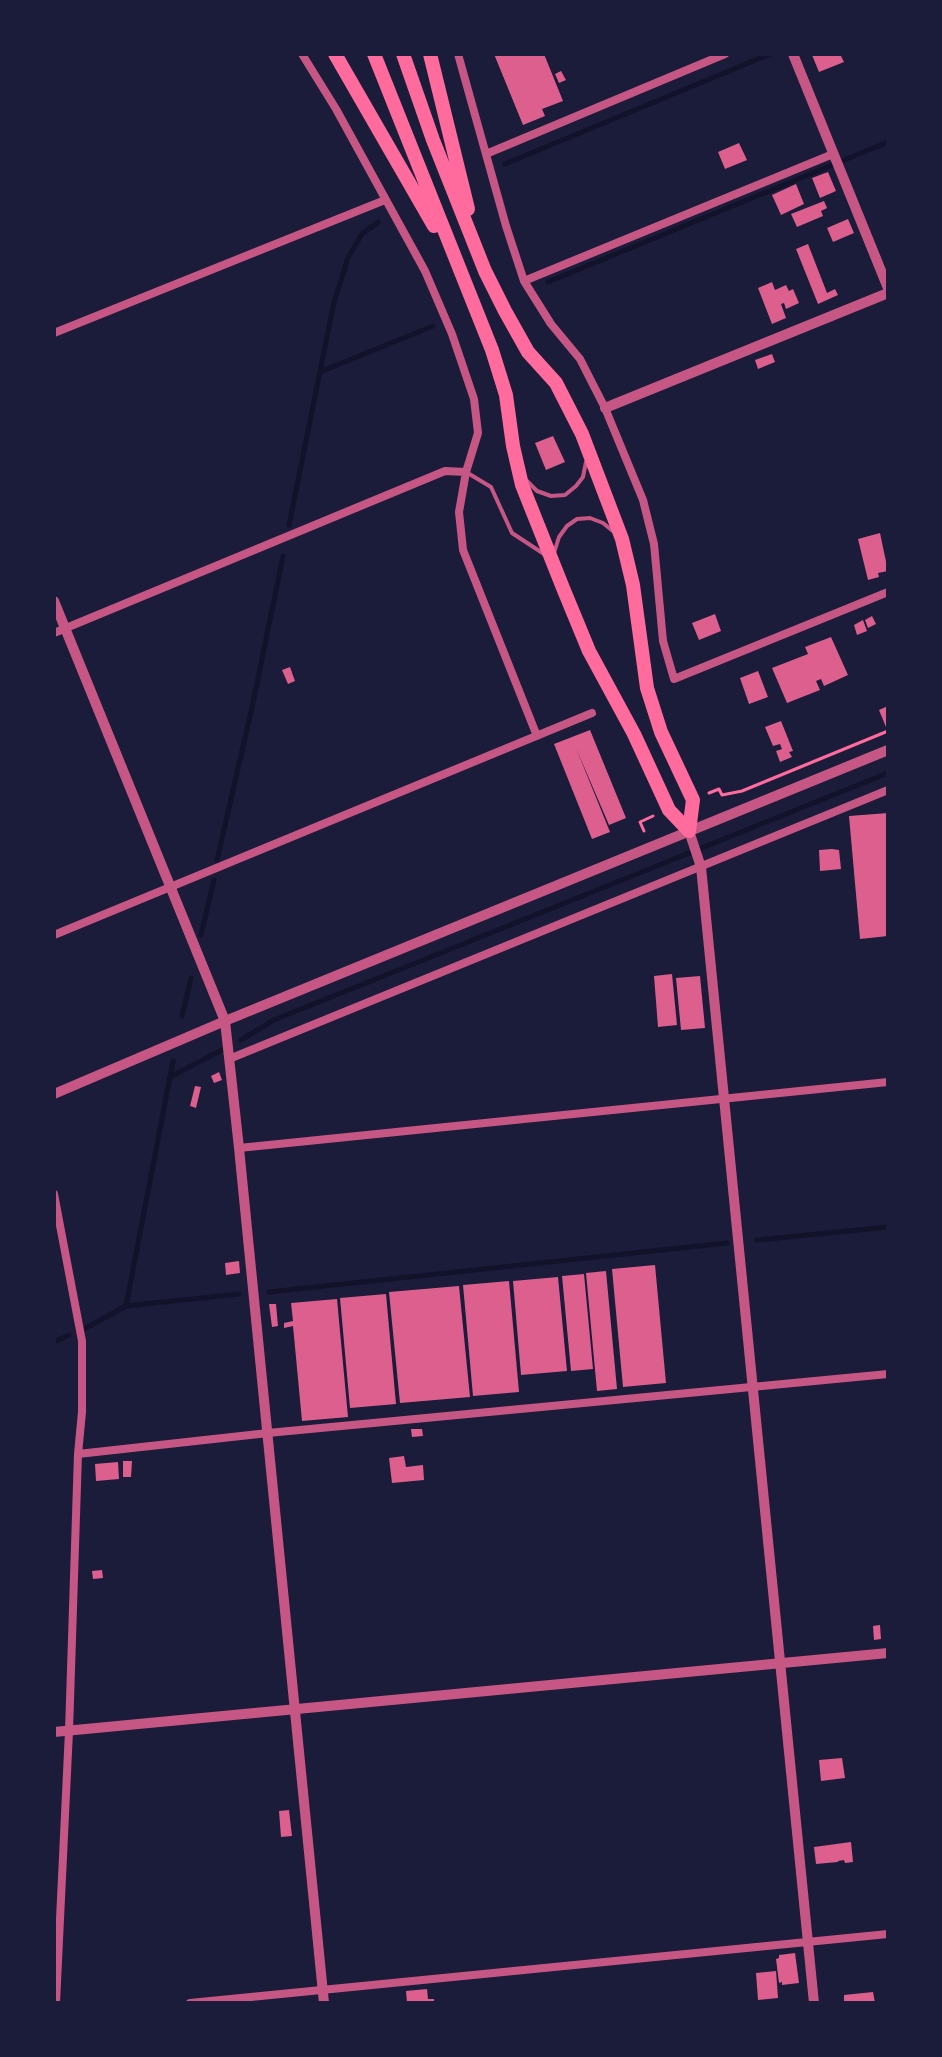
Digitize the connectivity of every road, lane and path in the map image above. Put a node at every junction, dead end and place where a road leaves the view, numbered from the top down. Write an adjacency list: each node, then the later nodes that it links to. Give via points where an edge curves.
1 (302, 54): 11 (street)
2 (335, 54): 13 (highway)
3 (374, 54): 13 (highway)
4 (403, 54): 12 (highway)
5 (430, 54): 12 (highway)
6 (458, 54): 9 (street)
7 (725, 54): 9 (street)
8 (793, 54): 10 (street)
9 (486, 154): 14 (street)
10 (833, 154): 14 (street); 15 (street)
11 (385, 200): 16 (street); 20 (street, via 425,271 474,399 478,433)
12 (481, 261): 18 (highway, via 528,352 556,383)
13 (458, 268): 19 (highway, via 506,395)
14 (524, 281): 17 (street, via 580,359)
15 (888, 291): 17 (street)
16 (54, 333)
17 (605, 408): 23 (street, via 647,515 663,641 674,679)
18 (588, 448): 19 (lane, via 583,477 565,495 537,491); 21 (highway)
19 (517, 463): 22 (highway)
20 (466, 472): 22 (lane, via 491,487 512,533); 25 (street, via 445,471); 29 (street, via 459,512 463,550)
21 (622, 539): 22 (lane, via 603,523 577,519 559,537); 35 (highway, via 647,688 693,800)
22 (552, 560): 35 (highway, via 589,651 669,810)
23 (888, 592)
24 (54, 601): 25 (street)
25 (65, 628): 26 (street); 37 (street)
26 (54, 633)
27 (592, 713): 29 (street)
28 (888, 731): 32 (path, via 742,791)
29 (537, 736): 37 (street)
30 (888, 750): 35 (street)
31 (888, 790): 36 (street)
32 (709, 793)
33 (653, 816): 34 (path, via 640,822)
34 (644, 831)
35 (691, 836): 36 (street); 39 (street)
36 (700, 862): 40 (street); 43 (street)
37 (171, 887): 38 (street); 39 (street)
38 (54, 935)
39 (225, 1021): 40 (street); 42 (street)
40 (229, 1059): 44 (street)
41 (888, 1082): 43 (street)
42 (54, 1094)
43 (726, 1098): 44 (street); 47 (street)
44 (239, 1148): 48 (street)
45 (54, 1194): 49 (street, via 82,1341)
46 (888, 1374): 47 (street)
47 (754, 1387): 48 (street); 51 (street)
48 (268, 1433): 49 (street); 52 (street)
49 (78, 1454): 53 (street)
50 (888, 1653): 51 (street)
51 (781, 1664): 52 (street); 56 (street)
52 (294, 1710): 53 (street); 57 (street)
53 (69, 1731): 54 (street); 58 (street)
54 (54, 1732)
55 (888, 1934): 56 (street)
56 (808, 1942): 57 (street); 61 (street)
57 (322, 1990): 59 (street); 60 (street)
58 (56, 2003)
59 (190, 2003)
60 (324, 2003)
61 (814, 2003)

